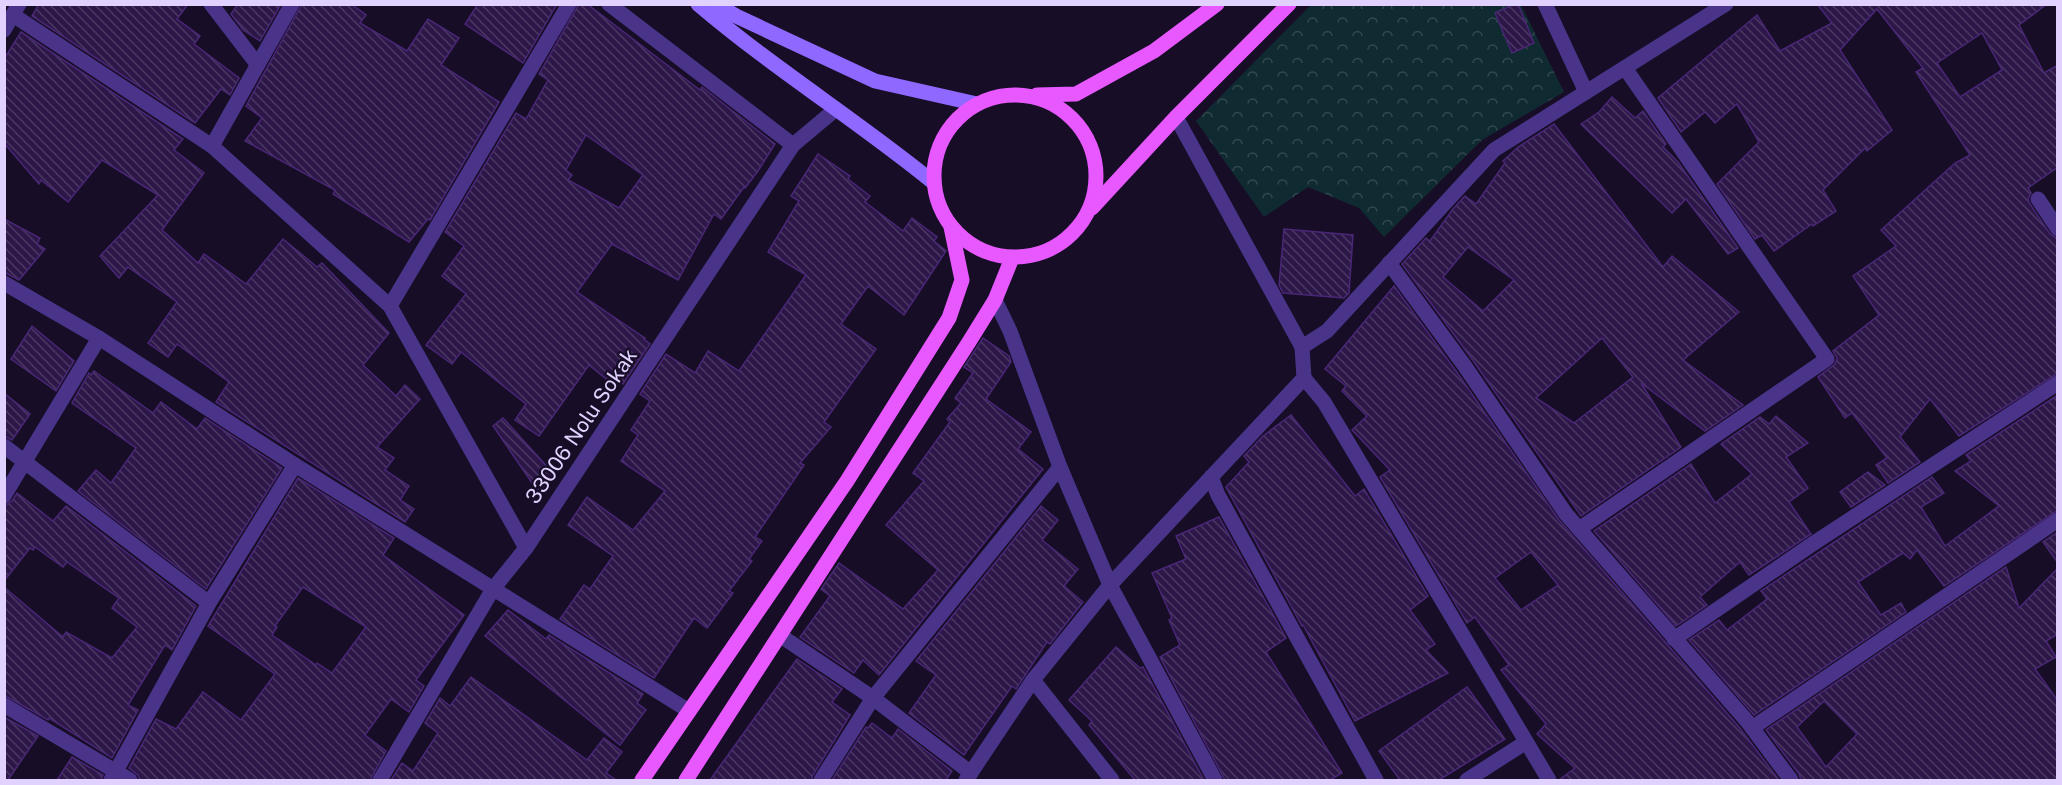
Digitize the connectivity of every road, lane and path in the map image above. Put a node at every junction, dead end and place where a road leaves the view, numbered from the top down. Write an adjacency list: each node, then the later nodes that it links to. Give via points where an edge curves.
1 (211, 4): 13 (street)
2 (292, 4): 13 (street)
3 (569, 4): 31 (street)
4 (609, 4): 20 (street)
5 (698, 4): 18 (main road)
6 (716, 4): 17 (main road, via 875,81)
7 (1217, 4): 16 (main road, via 1154,51 1076,94)
8 (1289, 4): 19 (main road)
9 (1545, 4): 15 (street)
10 (1726, 4): 14 (street)
11 (16, 10): 12 (street); 21 (street)
12 (4, 30)
13 (257, 64): 21 (street)
14 (1625, 68): 15 (street); 43 (street, via 1827,359)
15 (1586, 92): 28 (street, via 1494,150)
16 (1027, 95): 17 (main road, via 1001,96); 24 (main road, via 1072,117 1087,137 1095,161 1097,186)
17 (977, 104): 22 (main road, via 958,118 943,137 935,159)
18 (836, 109): 20 (street, 33006 Nolu Sokak); 22 (main road)
19 (1176, 117): 24 (main road); 33 (street)
20 (793, 145): 44 (street, 33006 Nolu Sokak)
21 (212, 146): 31 (street)
22 (934, 183): 25 (main road, via 939,207)
23 (2038, 199): 26 (street)
24 (1090, 211): 27 (main road, via 1071,236 1044,253)
25 (951, 227): 27 (main road, via 989,254); 53 (main road, via 962,280 949,318 847,481)
26 (2058, 229)
27 (1012, 258): 30 (main road)
28 (1389, 262): 33 (street, via 1328,331); 43 (street)
29 (4, 283): 32 (street)
30 (995, 300): 39 (street); 48 (main road)
31 (390, 306): 44 (street)
32 (99, 338): 37 (street); 38 (street)
33 (1302, 347): 34 (street)
34 (1304, 378): 40 (street); 55 (street, via 1324,402)
35 (2058, 383): 49 (street)
36 (4, 446): 37 (street)
37 (26, 461): 41 (street); 47 (street)
38 (296, 465): 46 (street); 47 (street)
39 (1060, 467): 45 (street); 51 (street)
40 (1211, 477): 45 (street); 65 (street)
41 (4, 496)
42 (2058, 520): 54 (street)
43 (1579, 529): 49 (street)
44 (526, 548): 46 (street, 33006 Nolu Sokak)
45 (1110, 585): 50 (street); 64 (street)
46 (493, 589): 53 (street); 59 (street, 33006 Nolu Sokak)
47 (209, 603): 56 (street)
48 (781, 636): 51 (street); 61 (main road)
49 (1674, 639): 54 (street)
50 (1033, 680): 57 (street); 63 (street)
51 (873, 698): 57 (street); 62 (street)
52 (4, 705): 56 (street)
53 (689, 711): 60 (main road)
54 (1752, 728): 68 (street)
55 (1526, 742): 66 (street); 67 (street)
56 (113, 776): 58 (street)
57 (969, 777)
58 (130, 780)
59 (380, 780)
60 (642, 780)
61 (686, 780)
62 (821, 780)
63 (1112, 780)
64 (1215, 780)
65 (1376, 780)
66 (1467, 780)
67 (1550, 780)
68 (1791, 780)

